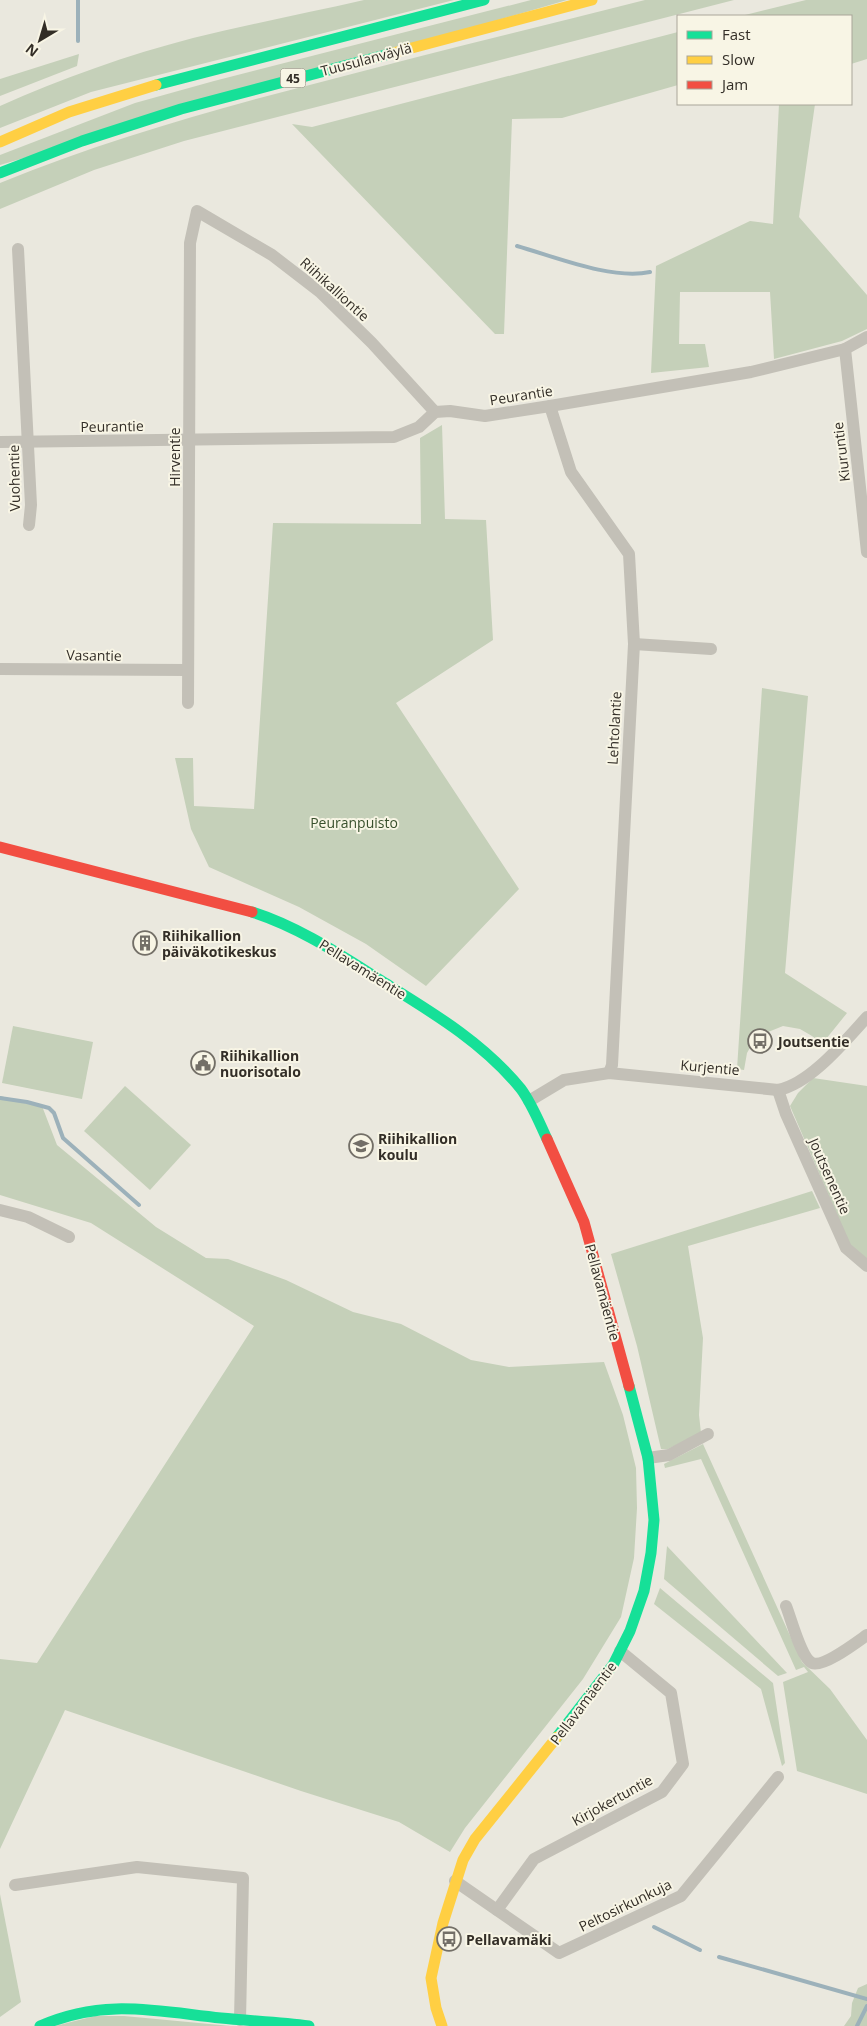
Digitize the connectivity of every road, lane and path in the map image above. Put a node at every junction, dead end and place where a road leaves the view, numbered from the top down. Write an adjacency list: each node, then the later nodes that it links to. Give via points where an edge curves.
1 (484, 0): 3 (street, Tuusulanväylä / 45, via 171,80 69,112)
2 (592, 0): 4 (street, Tuusulanväylä / 45, via 181,109 82,141)
3 (0, 142)
4 (0, 173)
5 (197, 211): 10 (street, Riihikalliontie, via 272,255 320,292); 11 (street, Hirventie, via 190,246)
6 (18, 249): 13 (street, Vuohentie)
7 (867, 337): 8 (street, Peurantie)
8 (844, 349): 9 (street, Peurantie, via 750,372); 15 (street, Kiuruntie)
9 (550, 406): 10 (street, Peurantie, via 485,416); 16 (street, Lehtolantie, via 571,472 629,554)
10 (435, 412): 11 (street, Peurantie, via 419,426 394,437)
11 (190, 439): 13 (street, Peurantie); 19 (street, Hirventie)
12 (0, 442): 13 (street, Peurantie)
13 (28, 442): 14 (street, Vuohentie)
14 (29, 525)
15 (867, 552)
16 (634, 644): 17 (street); 23 (street, Lehtolantie)
17 (710, 649)
18 (0, 669): 19 (street, Vasantie)
19 (188, 670): 20 (street, Hirventie)
20 (188, 703)
21 (0, 847): 25 (street, Pellavamäentie, via 225,904 296,928 449,1023 507,1072)
22 (867, 1017): 24 (street, via 828,1060 788,1088)
23 (610, 1073): 24 (street, Kurjentie); 25 (street, Kurjentie, via 564,1080)
24 (778, 1090): 28 (street, Joutsenentie, via 846,1248)
25 (529, 1101): 30 (street, Pellavamäentie, via 584,1222)
26 (0, 1210): 27 (street, via 28,1217)
27 (69, 1237)
28 (867, 1266)
29 (708, 1434): 30 (street, via 669,1455)
30 (648, 1458): 33 (street, Pellavamäentie, via 654,1520 651,1553 644,1591)
31 (786, 1606): 32 (street, via 804,1655 811,1662 817,1664 831,1658)
32 (867, 1636)
33 (620, 1651): 35 (street, Pellavamäentie, via 590,1697 475,1839); 37 (street, Kirjokertuntie, via 671,1693 682,1764 662,1792 534,1859)
34 (778, 1777): 37 (street, Peltosirkunkuja, via 681,1896 559,1954)
35 (455, 1881): 37 (street, Peltosirkunkuja); 41 (street, Pellavamäentie, via 442,1922 431,1978)
36 (15, 1885): 38 (street, via 137,1868 243,1878)
37 (497, 1910)
38 (240, 2020): 39 (street, via 116,2008 77,2011); 40 (street)
39 (40, 2026)
40 (309, 2026)
41 (442, 2026)

